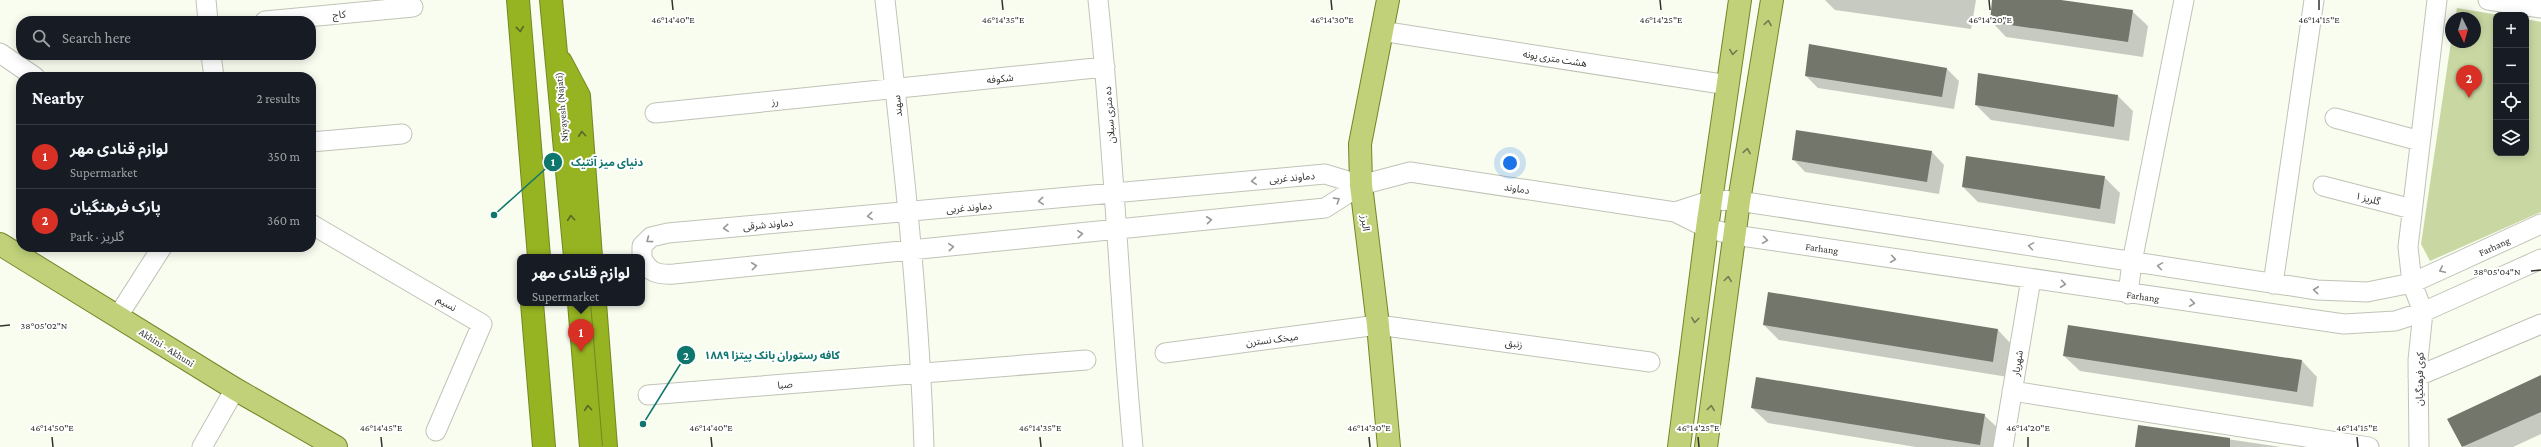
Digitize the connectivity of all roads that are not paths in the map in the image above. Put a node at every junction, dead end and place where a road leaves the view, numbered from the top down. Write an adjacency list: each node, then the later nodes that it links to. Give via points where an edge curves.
1 (206, 0): 15 (street)
2 (518, 0): 20 (highway, one-way to 20)
3 (551, 0): 18 (highway, Niyayesh (Najati))
4 (885, 0): 26 (street, سهند)
5 (1098, 0): 22 (street, ده متری سبلان)
6 (1388, 0): 17 (main road, البرز)
7 (1740, 0): 25 (main road, one-way to 25)
8 (1772, 0): 36 (main road, one-way to 8)
9 (2184, 0): 54 (street)
10 (2314, 0): 58 (street)
11 (2437, 0): 30 (street)
12 (2488, 0): 14 (street)
13 (413, 7): 16 (street, کاج)
14 (2541, 8)
15 (208, 16)
16 (316, 16)
17 (1381, 31): 25 (street, هشت متری پونه); 32 (main road, البرز, via 1360,144)
18 (556, 52): 50 (highway, Niyayesh (Najati), one-way to 18); 51 (highway, one-way to 18, via 579,96)
19 (0, 53): 23 (street)
20 (523, 58): 48 (highway, via 515,105); 49 (highway)
21 (212, 60): 24 (street)
22 (1106, 67): 26 (street, شکوفه); 34 (street, ده متری سبلان)
23 (27, 72)
24 (214, 72)
25 (1728, 85): 35 (main road)
26 (895, 90): 27 (street, رز); 38 (street, سهند)
27 (655, 113)
28 (2335, 118): 30 (street)
29 (402, 134): 31 (street)
30 (2420, 141): 37 (street)
31 (316, 142)
32 (1361, 185): 34 (street, دماوند غربی, one-way to 34, via 1325,174); 39 (street, دماوند, via 1410,172); 43 (street, one-way to 32, via 1325,208); 67 (main road, البرز)
33 (2323, 186): 37 (street, گلریز ۱)
34 (1115, 194): 38 (street, دماوند غربی, one-way to 38); 43 (street, ده متری سبلان)
35 (1712, 200): 36 (street, Farhang); 39 (street, Farhang); 42 (main road)
36 (1739, 201): 44 (main road); 54 (street, Farhang, one-way to 36)
37 (2412, 209): 57 (street, via 2408,247)
38 (908, 212): 46 (street, سهند); 52 (street, دماوند شرقی, one-way to 52, via 668,233 651,237 642,246)
39 (1674, 212): 42 (street, Farhang)
40 (2541, 224): 57 (street, Farhang, one-way to 57)
41 (316, 227): 76 (street, نسیم, via 482,324)
42 (1707, 228): 44 (street, Farhang); 85 (main road, one-way to 85)
43 (1116, 231): 46 (street, one-way to 43); 83 (street, ده متری سبلان)
44 (1734, 235): 56 (street, Farhang, one-way to 56); 86 (main road, one-way to 44)
45 (0, 244): 65 (main road, Akhini - Akhuni)
46 (912, 250): 55 (street, دماوند شرقی, one-way to 46, via 647,269 658,275); 71 (street)
47 (159, 252): 65 (street)
48 (528, 254)
49 (539, 254)
50 (575, 254)
51 (591, 254)
52 (642, 254)
53 (2541, 259): 64 (street, Farhang)
54 (2132, 262): 58 (street, Farhang, one-way to 54); 59 (street)
55 (645, 265)
56 (2031, 279): 59 (street, Farhang, one-way to 59); 74 (street, شهریار)
57 (2412, 283): 58 (street, Farhang, one-way to 58, via 2367,292 2317,290); 64 (street)
58 (2273, 284)
59 (2128, 294): 64 (street, Farhang, one-way to 64, via 2344,324 2394,321)
60 (532, 306): 78 (highway)
61 (543, 306): 78 (highway)
62 (579, 306): 81 (highway, one-way to 62, bridge)
63 (595, 306): 77 (highway)
64 (2423, 312): 72 (street, کوی فرهنگیان)
65 (118, 316): 73 (main road, Akhini - Akhuni)
66 (2541, 324): 72 (street)
67 (1378, 325): 68 (street, میخک نسترن); 70 (street, زنبق); 84 (main road, البرز)
68 (1165, 353)
69 (1086, 360): 71 (street)
70 (1650, 362)
71 (922, 374): 75 (street, صبا); 82 (street)
72 (2418, 376): 89 (street, کوی فرهنگیان)
73 (235, 389): 79 (street); 80 (main road, Akhini - Akhuni)
74 (2012, 391): 87 (street, شهریار); 88 (street)
75 (648, 395)
76 (436, 431)
77 (605, 436): 81 (highway)
78 (548, 445)
79 (202, 447)
80 (336, 447)
81 (591, 447)
82 (924, 447)
83 (1134, 447)
84 (1389, 447)
85 (1679, 447)
86 (1706, 447)
87 (2003, 447)
88 (2369, 447)
89 (2419, 447)

